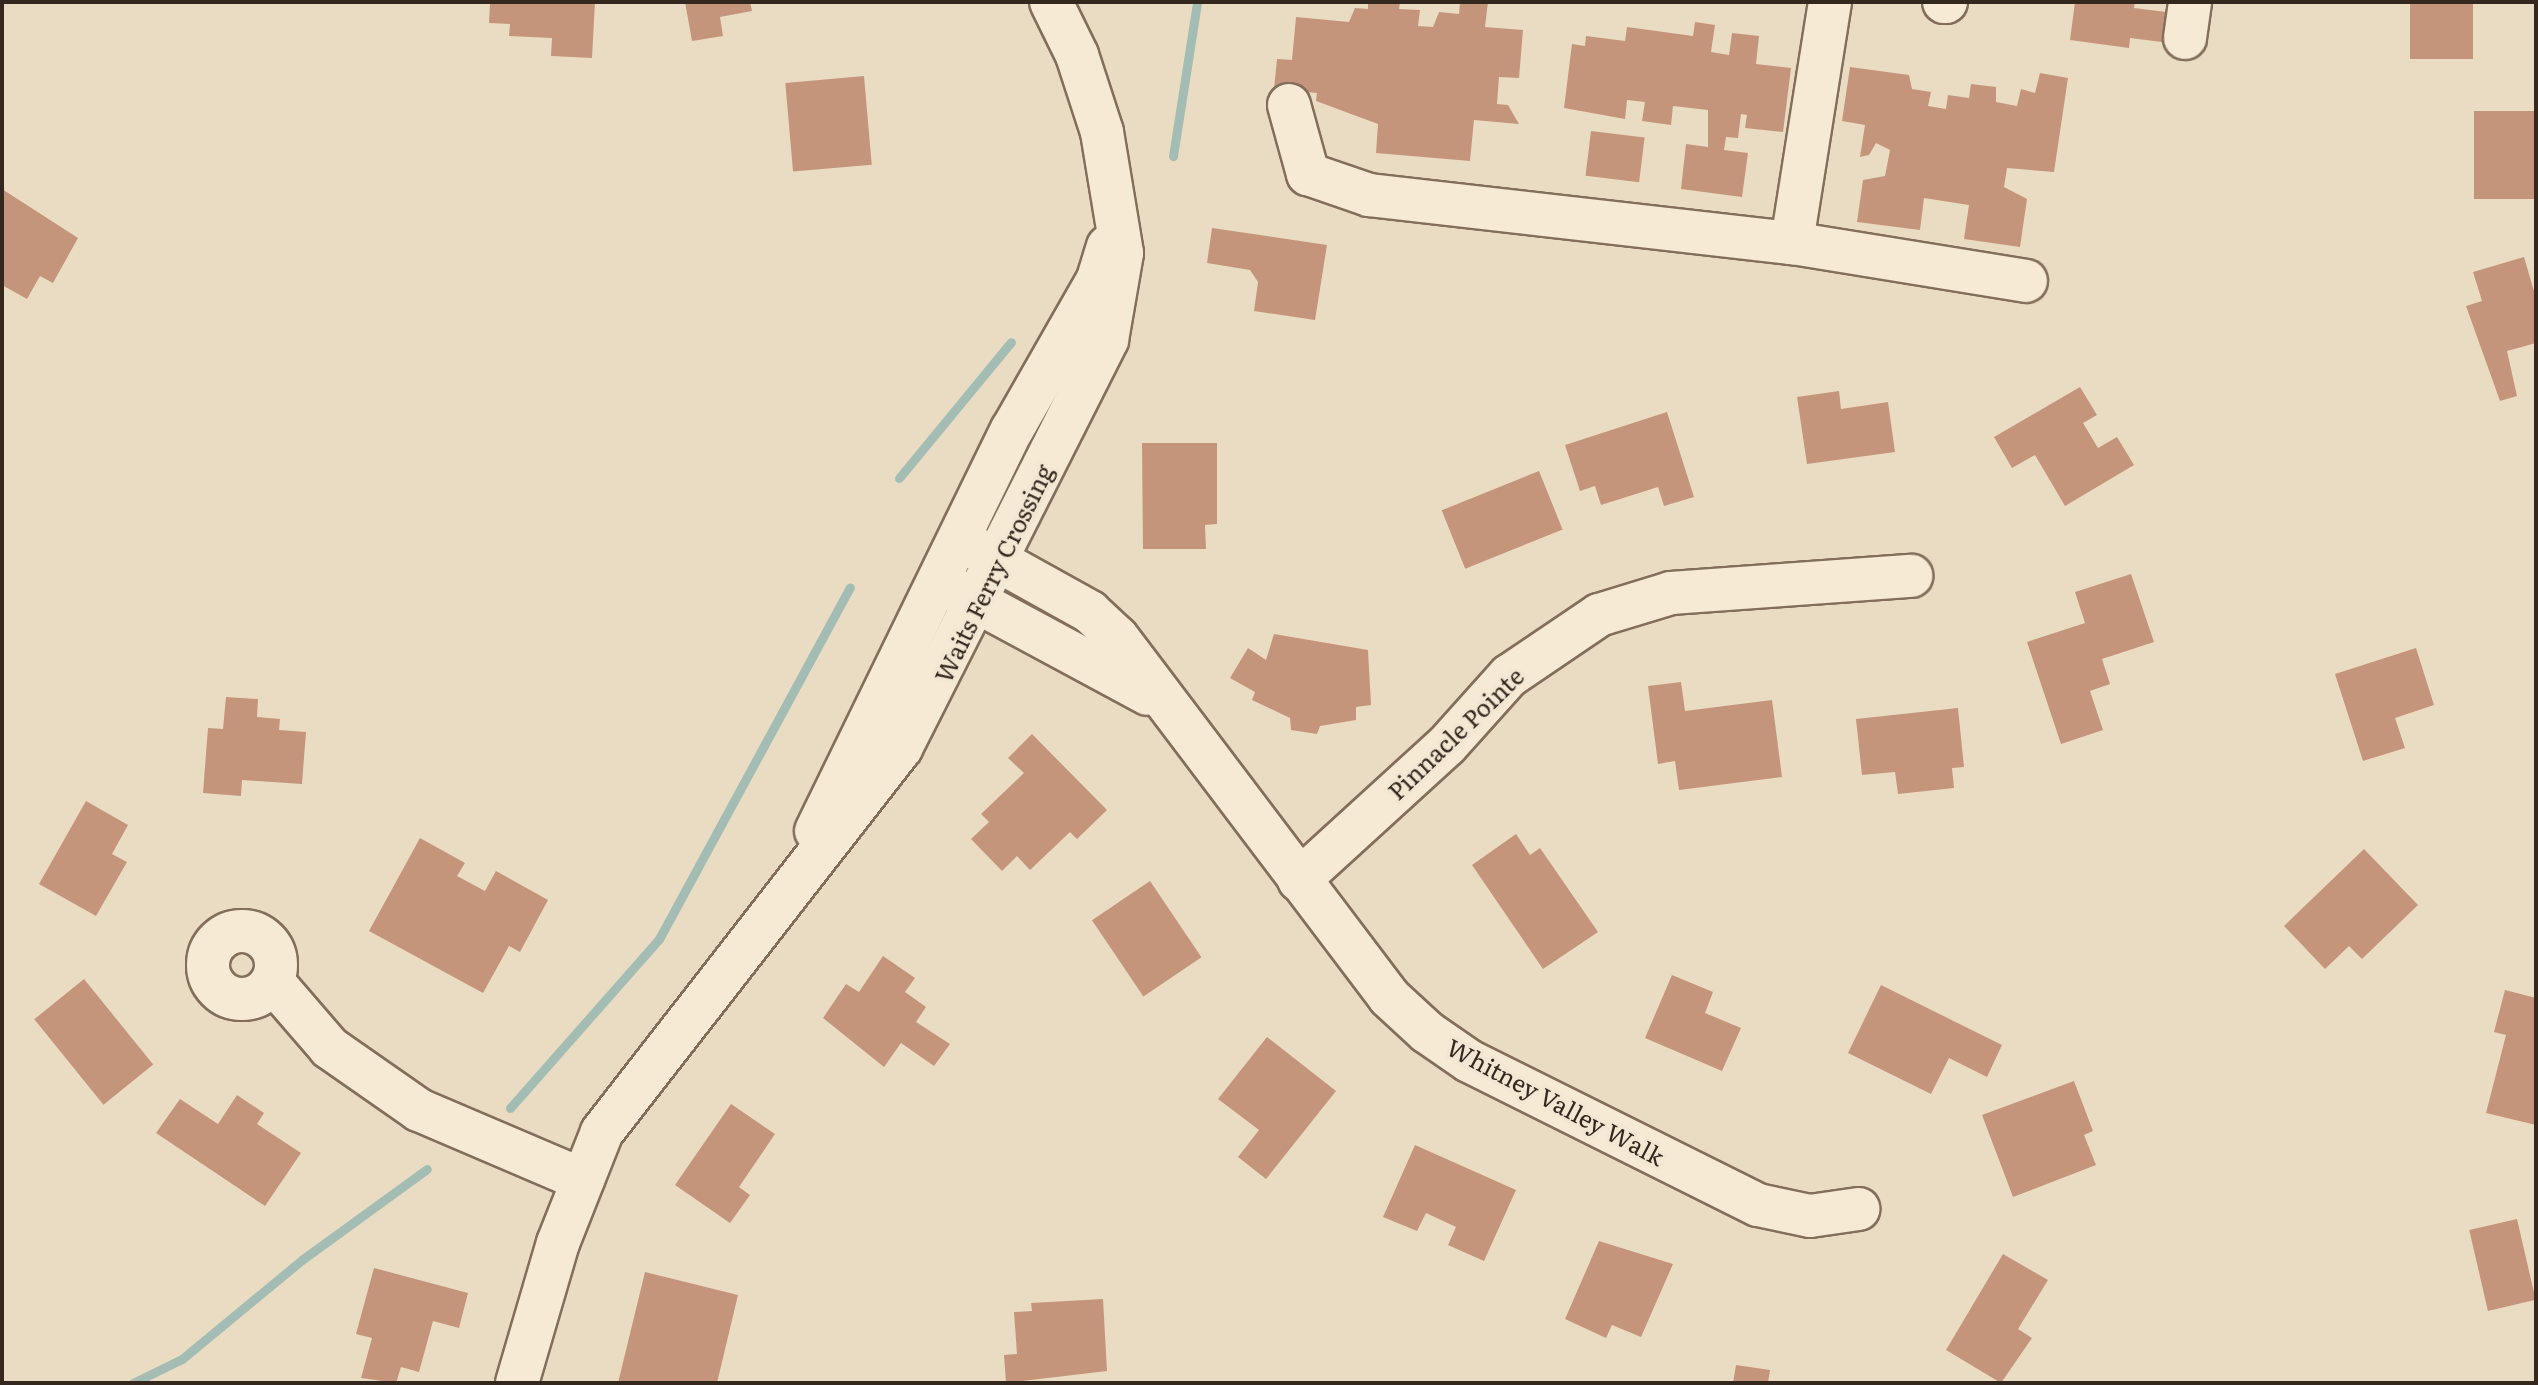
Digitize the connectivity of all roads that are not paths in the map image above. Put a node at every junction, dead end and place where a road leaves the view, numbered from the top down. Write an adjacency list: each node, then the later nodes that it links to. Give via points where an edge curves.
1 (1051, 2): 4 (street, Waits Ferry Crossing, via 1077,55 1102,132)
2 (1830, 2): 5 (street)
3 (1289, 105): 5 (street, via 1308,174 1369,195)
4 (1113, 230): 7 (street, Waits Ferry Crossing, via 1098,279); 8 (street, Waits Ferry Crossing, via 1122,253 1107,340)
5 (1792, 243): 6 (street)
6 (2026, 281)
7 (959, 539): 8 (street, Whitney Valley Walk); 10 (street, Waits Ferry Crossing)
8 (1000, 561): 11 (street, Waits Ferry Crossing); 12 (street, Whitney Valley Walk, via 1090,612 1117,637)
9 (1911, 576): 13 (street, Pinnacle Pointe, via 1671,593 1599,615 1509,676 1447,745)
10 (937, 582): 11 (street, Whitney Valley Walk); 14 (street, Waits Ferry Crossing)
11 (980, 601): 12 (street, Whitney Valley Walk); 14 (street, Waits Ferry Crossing, via 901,748 830,844)
12 (1163, 703): 13 (street, Whitney Valley Walk)
13 (1299, 880): 17 (street, Whitney Valley Walk, via 1389,997 1469,1061 1758,1205 1810,1216)
14 (791, 883): 16 (street, Waits Ferry Crossing, via 602,1132)
15 (273, 982): 16 (street, via 330,1048 419,1110)
16 (583, 1180): 18 (street, Waits Ferry Crossing)
17 (1858, 1209)
18 (517, 1383)

